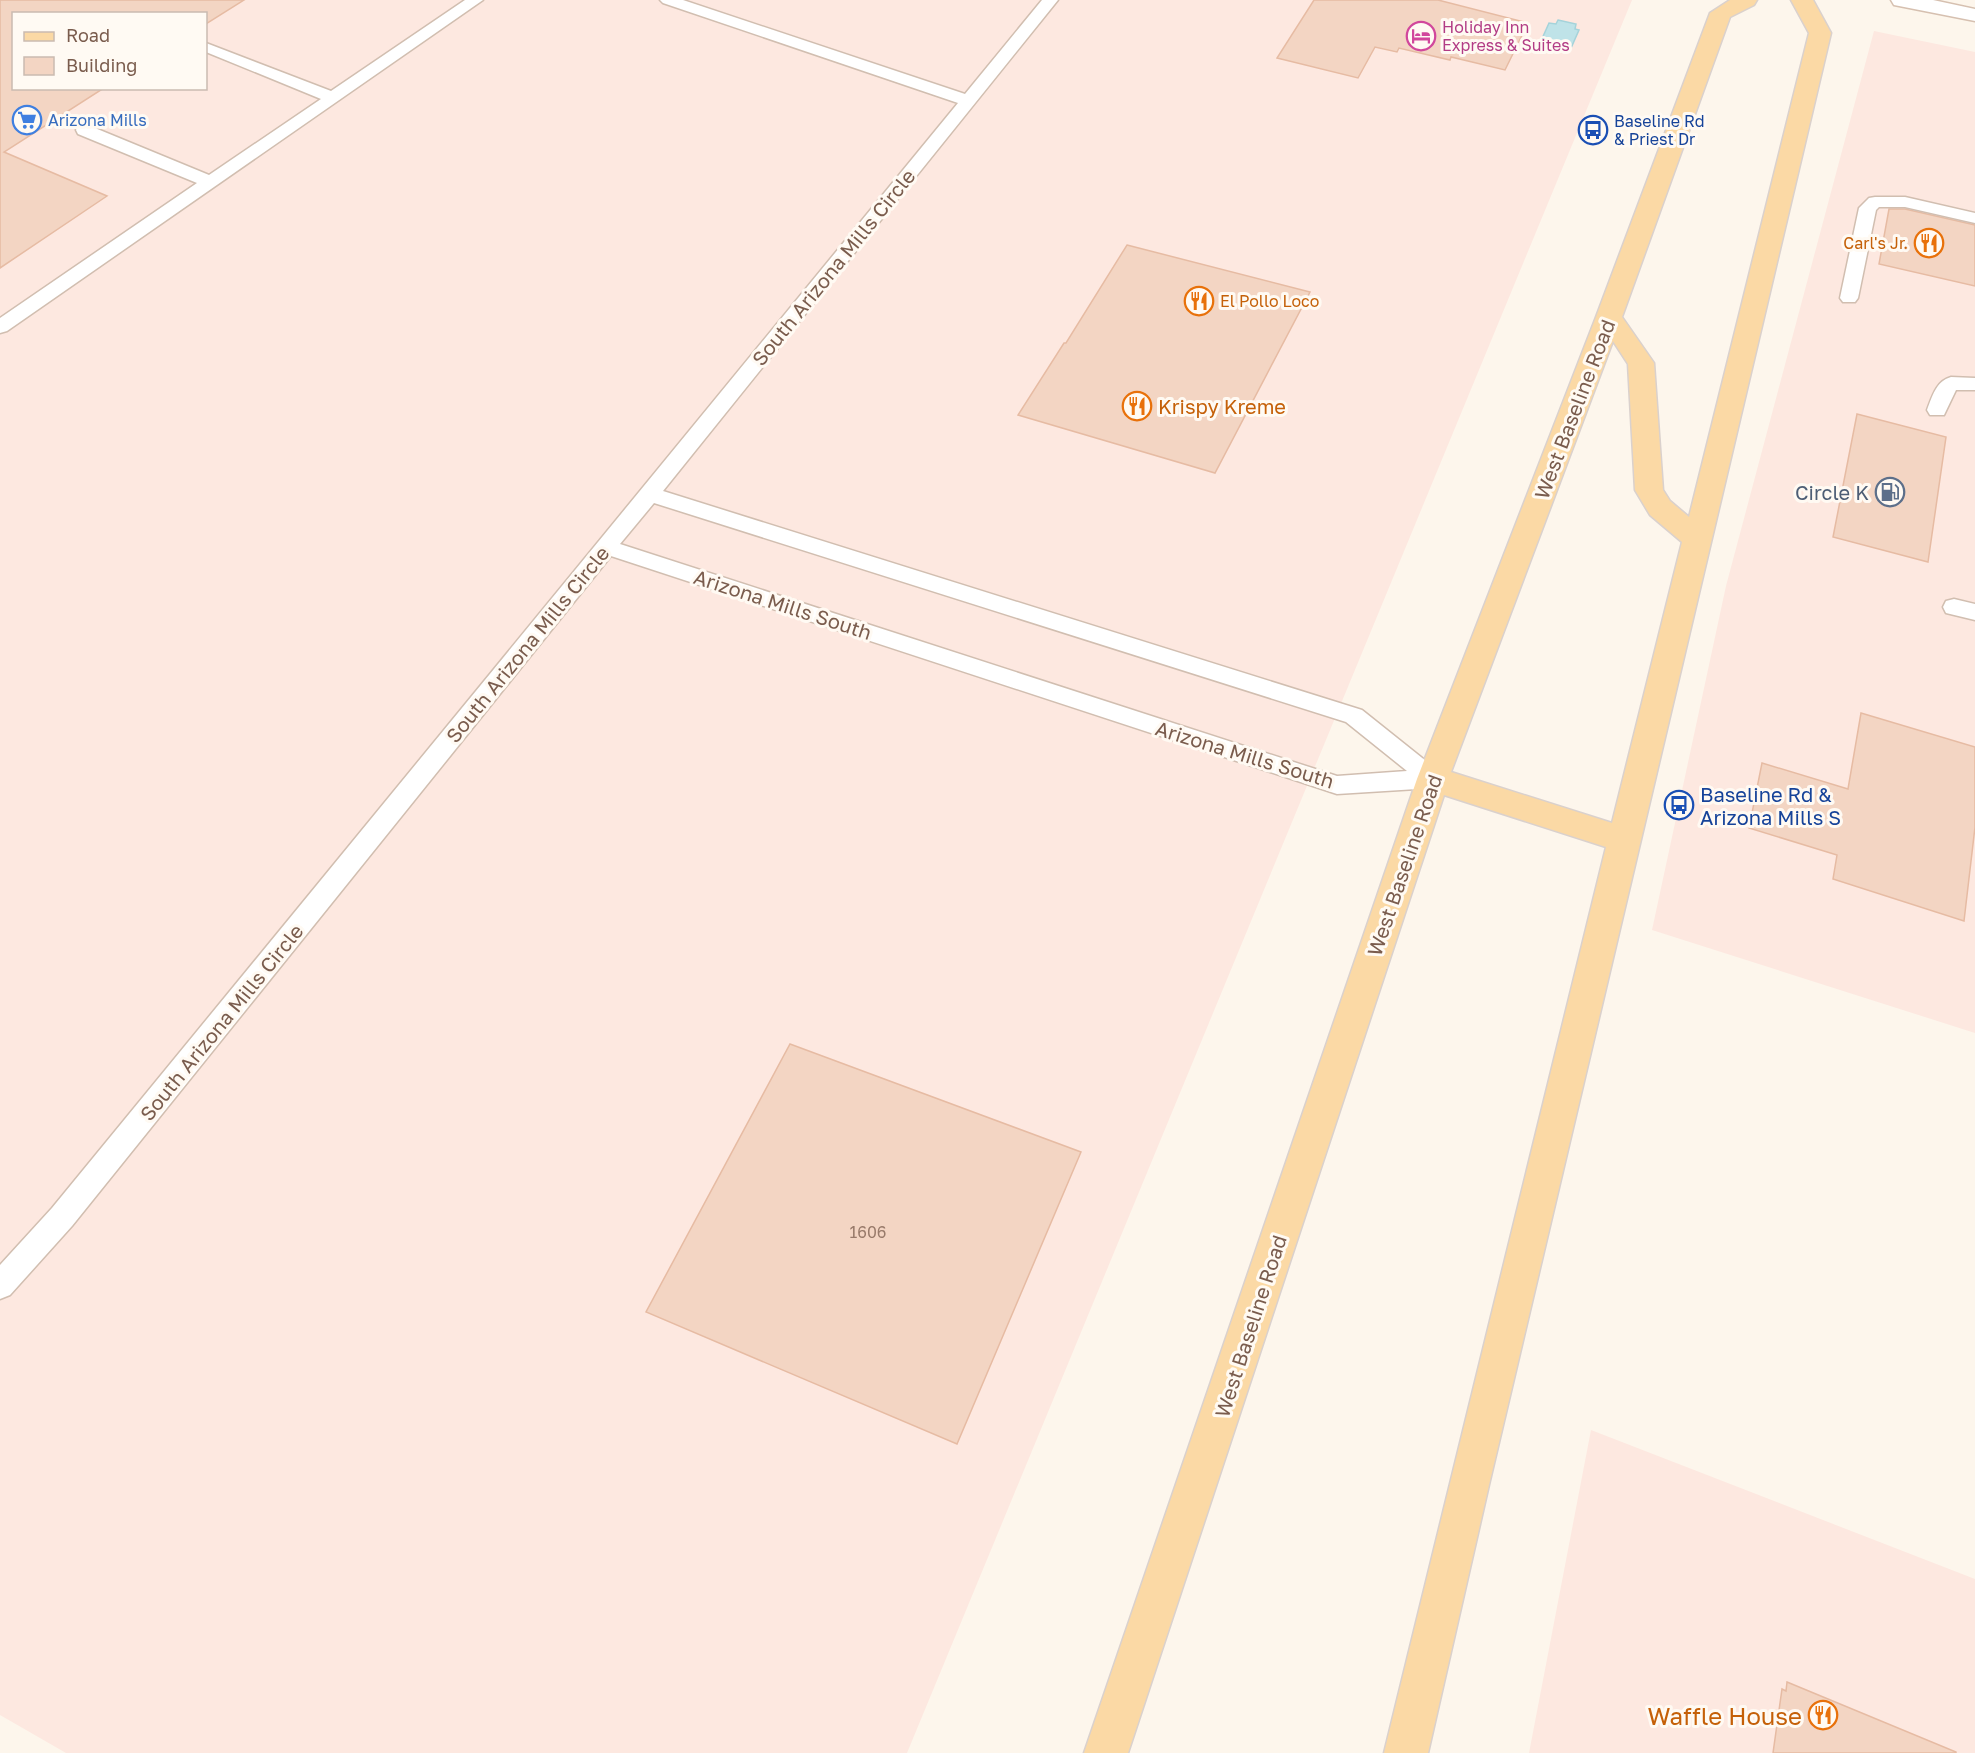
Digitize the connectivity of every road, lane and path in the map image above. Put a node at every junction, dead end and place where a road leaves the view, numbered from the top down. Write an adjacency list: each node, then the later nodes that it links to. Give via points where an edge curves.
1 (475, 0): 9 (lane)
2 (668, 0): 10 (lane)
3 (1050, 0): 10 (lane, South Arizona Mills Circle)
4 (1746, 0): 15 (main road, West Baseline Road, via 1721,13)
5 (1802, 0): 20 (main road, via 1820,33)
6 (1902, 0): 7 (street)
7 (1975, 15)
8 (207, 47): 9 (lane)
9 (333, 98): 12 (lane)
10 (969, 101): 19 (lane, South Arizona Mills Circle)
11 (84, 130): 12 (lane)
12 (210, 182): 16 (lane)
13 (1975, 218): 14 (lane, via 1905,202 1875,202 1868,208)
14 (1849, 298)
15 (1609, 317): 20 (main road, via 1641,363 1649,490 1660,508); 22 (main road, West Baseline Road)
16 (0, 327)
17 (1975, 384): 18 (lane, via 1951,383)
18 (1937, 410)
19 (649, 494): 21 (lane, South Arizona Mills Circle); 22 (lane, via 1354,716)
20 (1698, 540): 23 (main road)
21 (606, 547): 22 (lane, Arizona Mills South, via 1337,785); 24 (lane, South Arizona Mills Circle, via 62,1217)
22 (1432, 779): 23 (main road); 25 (main road, West Baseline Road)
23 (1625, 840): 26 (main road)
24 (0, 1285)
25 (1106, 1753)
26 (1406, 1753)

